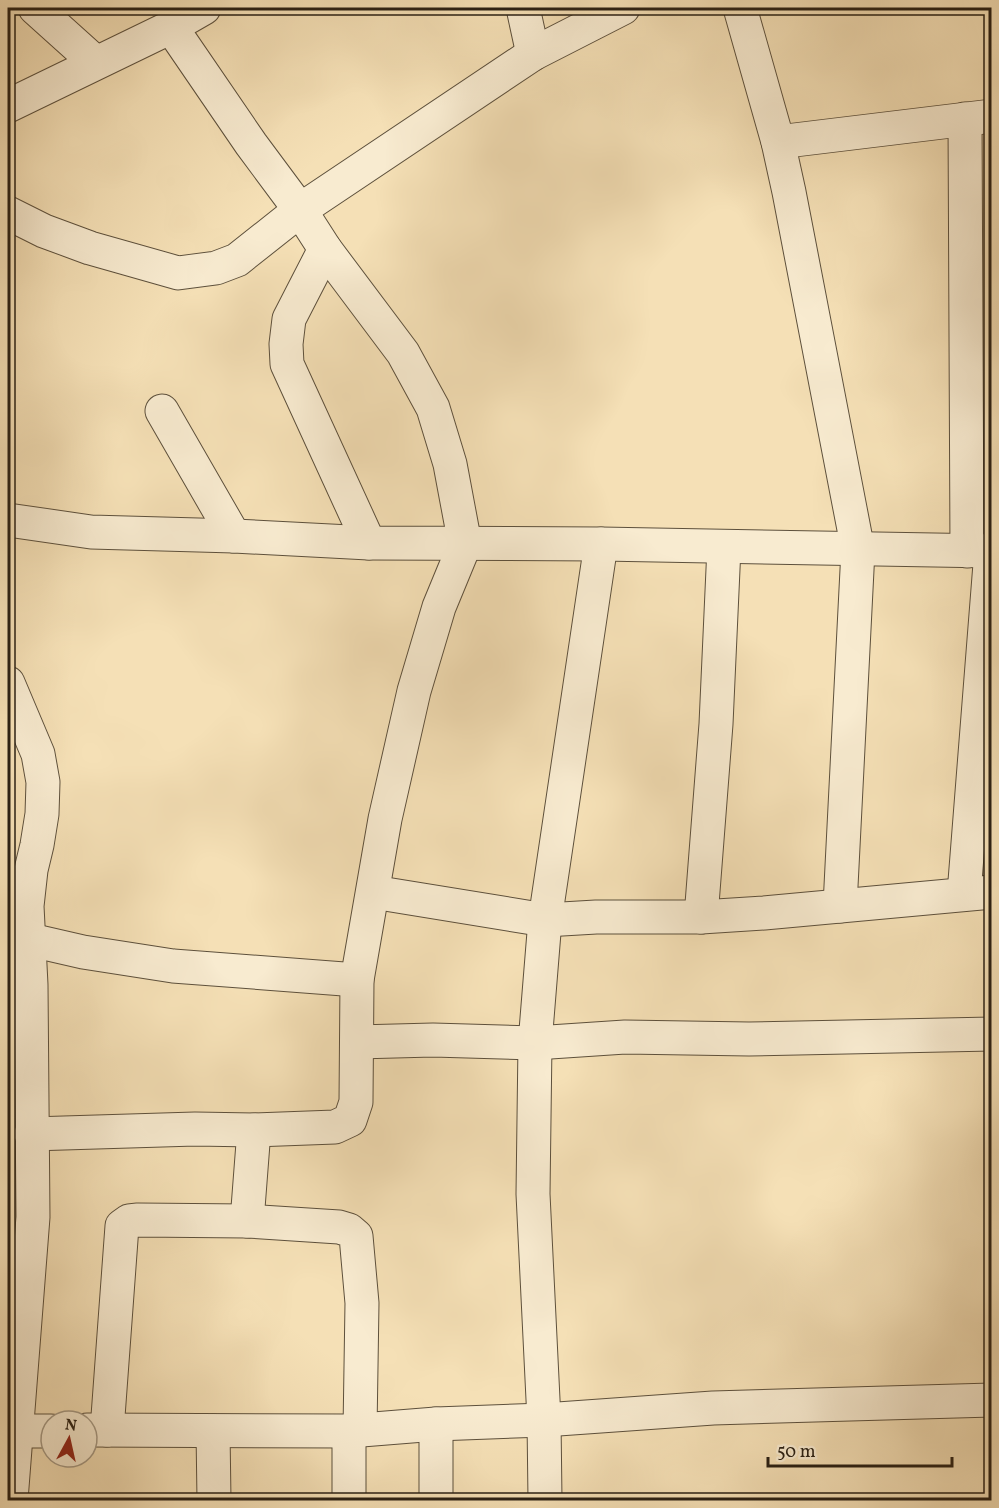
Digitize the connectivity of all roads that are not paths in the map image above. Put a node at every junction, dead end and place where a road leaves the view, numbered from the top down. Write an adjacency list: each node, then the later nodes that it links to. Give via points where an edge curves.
1 (35, 8): 8 (street)
2 (204, 8): 6 (street)
3 (523, 8): 7 (street)
4 (623, 8): 7 (street)
5 (749, 10): 11 (street)
6 (171, 27): 8 (street); 12 (street)
7 (533, 54): 12 (street)
8 (95, 62): 9 (street)
9 (8, 106)
10 (978, 117): 11 (street); 23 (street)
11 (778, 142): 22 (street)
12 (300, 210): 13 (street, via 237,260 216,268 178,273 90,248); 14 (street)
13 (8, 213)
14 (324, 249): 18 (street, via 289,319 287,364); 19 (street, via 403,352 433,408 450,464)
15 (162, 411): 17 (street)
16 (12, 530): 17 (street)
17 (234, 536): 18 (street)
18 (369, 543): 19 (street)
19 (465, 544): 20 (street); 25 (street, via 439,607 414,691)
20 (601, 544): 21 (street); 29 (street)
21 (724, 547): 22 (street); 28 (street, via 716,724)
22 (858, 550): 23 (street); 27 (street)
23 (983, 551): 26 (street)
24 (8, 683): 30 (street, via 38,754 42,782 42,814)
25 (373, 892): 29 (street); 31 (street)
26 (978, 893): 27 (street)
27 (840, 906): 28 (street)
28 (701, 916): 29 (street)
29 (545, 920): 34 (street)
30 (18, 937): 31 (street, via 173,966); 36 (street)
31 (357, 980): 33 (street)
32 (992, 1034): 34 (street, via 749,1039 625,1037)
33 (357, 1042): 34 (street); 35 (street, via 356,1102 350,1119 335,1127)
34 (535, 1043): 40 (street, via 533,1194)
35 (254, 1130): 36 (street); 37 (street)
36 (31, 1134): 44 (street, via 33,1217)
37 (247, 1221): 39 (street, via 129,1221 122,1226); 43 (street, via 339,1227 356,1236 362,1303)
38 (992, 1400): 40 (street, via 713,1408)
39 (99, 1414)
40 (544, 1420): 41 (street); 51 (street)
41 (436, 1424): 43 (street); 50 (street)
42 (99, 1430): 46 (street)
43 (355, 1430): 46 (street); 49 (street)
44 (13, 1431): 45 (street); 47 (street)
45 (39, 1431)
46 (213, 1431): 48 (street)
47 (11, 1500)
48 (214, 1500)
49 (349, 1500)
50 (436, 1500)
51 (545, 1500)

